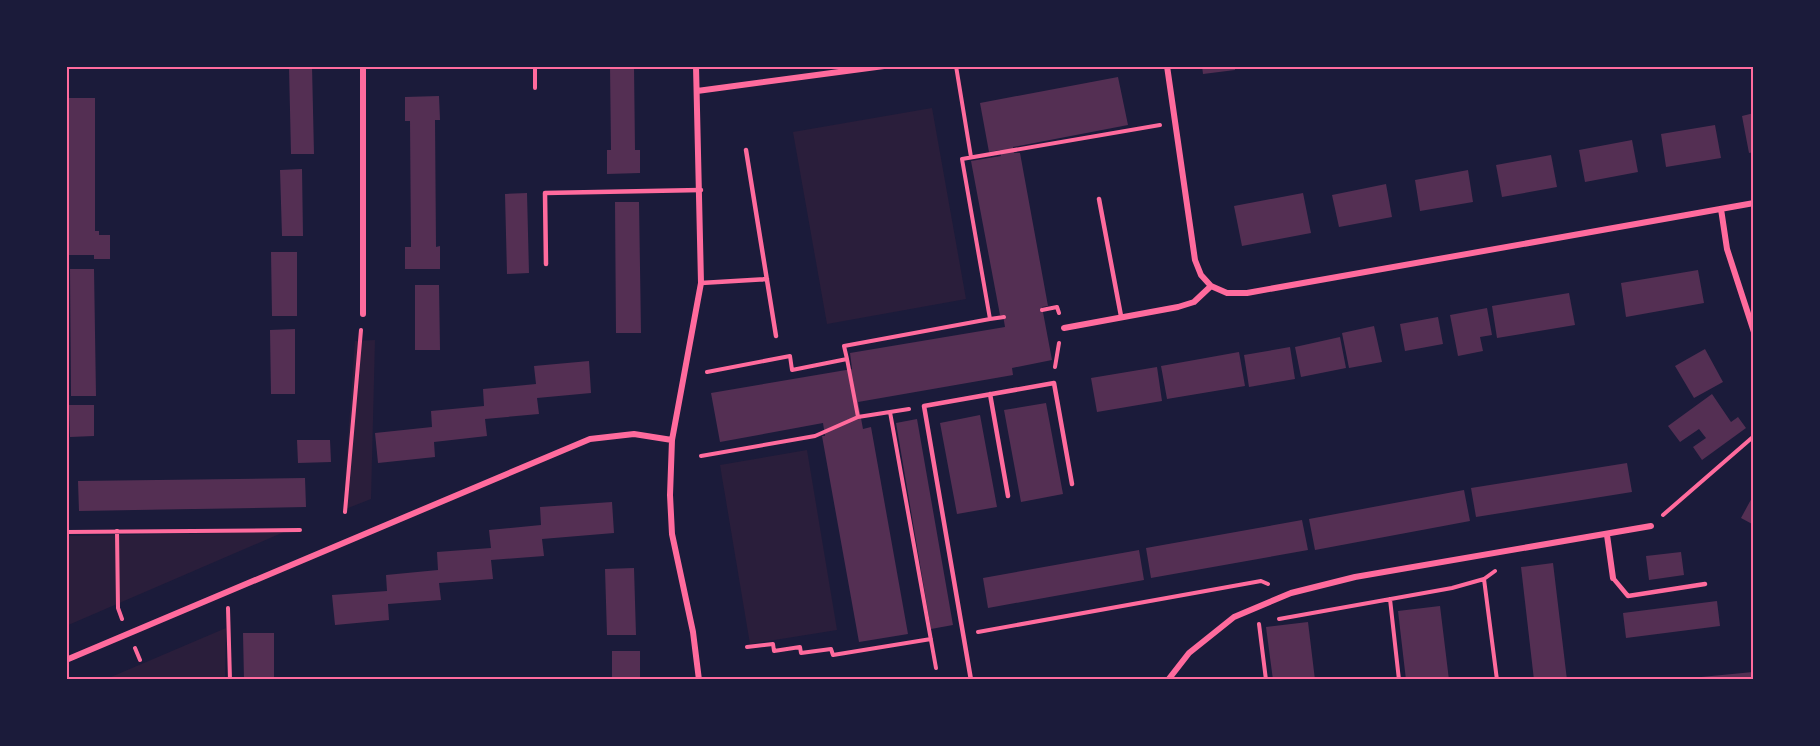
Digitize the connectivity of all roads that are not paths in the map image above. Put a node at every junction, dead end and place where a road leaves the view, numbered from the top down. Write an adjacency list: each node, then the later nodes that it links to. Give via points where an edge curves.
1 (363, 66): 15 (street)
2 (696, 66): 5 (street)
3 (884, 66): 5 (street)
4 (1167, 66): 14 (street, via 1195,260)
5 (697, 91): 7 (street)
6 (746, 150): 12 (lane)
7 (701, 190): 11 (lane, via 545,193); 13 (street)
8 (1099, 199): 16 (lane)
9 (1754, 203): 10 (street)
10 (1721, 209): 14 (street, via 1247,293 1227,293); 18 (street, via 1727,249)
11 (546, 264)
12 (767, 279): 13 (lane); 19 (lane)
13 (701, 283): 21 (street)
14 (1211, 286): 16 (street, via 1194,302)
15 (363, 314)
16 (1120, 316): 17 (street)
17 (1064, 328)
18 (1754, 332)
19 (776, 336)
20 (990, 394): 22 (lane, via 1054,383); 23 (lane); 30 (lane, via 924,406)
21 (672, 440): 28 (street, via 634,434 590,439); 29 (street, via 672,534)
22 (1072, 484)
23 (1008, 496)
24 (1651, 526): 25 (street)
25 (1606, 535): 26 (street); 31 (street, via 1354,578 1291,593 1234,617 1189,653)
26 (1613, 578): 27 (lane, via 1628,596)
27 (1705, 584)
28 (66, 660)
29 (699, 680)
30 (971, 680)
31 (1168, 680)

